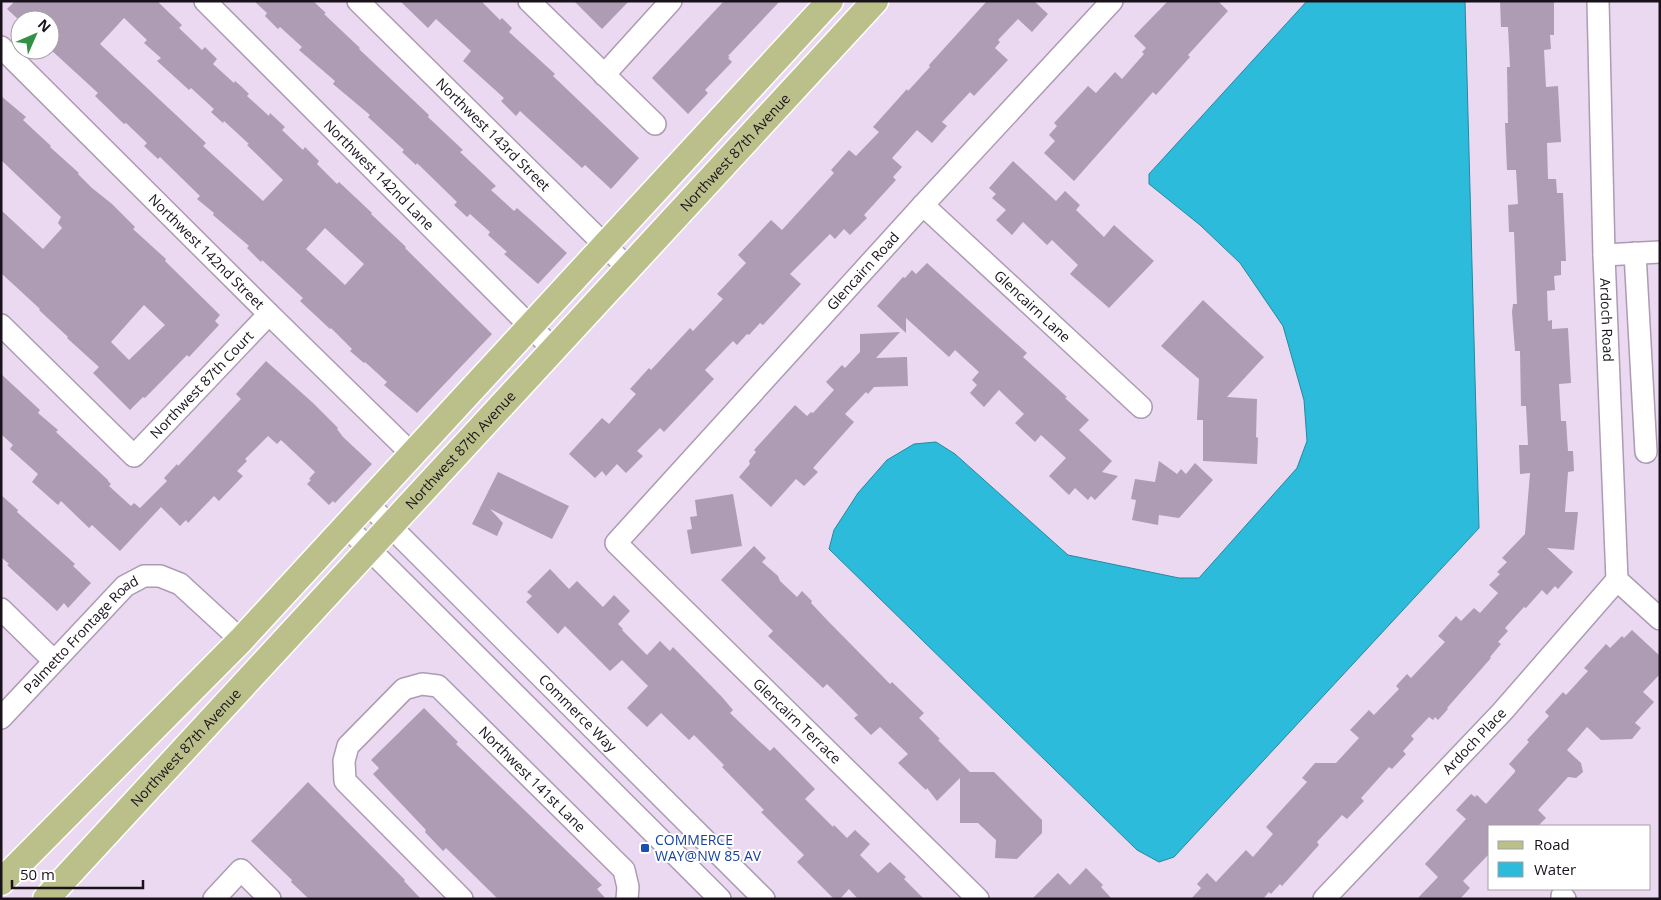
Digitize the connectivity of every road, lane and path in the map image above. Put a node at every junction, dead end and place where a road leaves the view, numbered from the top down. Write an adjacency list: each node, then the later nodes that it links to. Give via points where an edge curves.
1 (205, 1): 22 (street, Northwest 142nd Lane)
2 (358, 1): 13 (street, Northwest 143rd Street)
3 (529, 1): 10 (street)
4 (671, 1): 10 (street)
5 (830, 1): 13 (main road)
6 (875, 1): 17 (main road, Northwest 87th Avenue)
7 (1112, 1): 12 (street, Glencairn Road)
8 (1598, 1): 16 (street, Ardoch Road)
9 (1, 47): 20 (street, Northwest 142nd Street)
10 (604, 75): 11 (street)
11 (654, 124)
12 (924, 205): 24 (street, Glencairn Lane); 30 (street, Glencairn Road)
13 (605, 245): 17 (street, Northwest 143rd Street); 22 (main road)
14 (1660, 252): 15 (street)
15 (1635, 254): 16 (street); 18 (street)
16 (1604, 255): 19 (street, Ardoch Road)
17 (629, 269): 23 (main road, Northwest 87th Avenue)
18 (1638, 300): 19 (street); 25 (street)
19 (1606, 301): 32 (street, Ardoch Road)
20 (269, 314): 21 (street, Northwest 87th Court, via 134,456); 26 (street, Northwest 142nd Street)
21 (1, 325)
22 (531, 327): 23 (street, Northwest 142nd Lane); 26 (main road)
23 (554, 350): 29 (main road, Northwest 87th Avenue)
24 (1141, 407)
25 (1646, 452)
26 (413, 455): 27 (main road)
27 (368, 504): 28 (main road); 29 (street, Commerce Way)
28 (347, 526): 31 (street); 35 (main road)
29 (391, 526): 31 (main road, Northwest 87th Avenue); 39 (street, Commerce Way)
30 (616, 543): 48 (street, Glencairn Terrace)
31 (370, 549): 38 (main road, Northwest 87th Avenue); 42 (street)
32 (1617, 580): 34 (street); 49 (street, Ardoch Place, via 1502,712)
33 (1, 609): 36 (street)
34 (1660, 619)
35 (241, 640): 36 (street, Palmetto Frontage Road, via 180,584 160,576 144,576 125,586); 38 (main road, via 233,674 196,719); 40 (main road)
36 (54, 661): 37 (street, Palmetto Frontage Road)
37 (1, 718)
38 (173, 761): 43 (main road, Northwest 87th Avenue)
39 (733, 868): 42 (street); 47 (street, Commerce Way)
40 (1, 882)
41 (628, 893): 46 (street, Northwest 141st Lane, via 624,870 438,686 422,684 404,689 348,746 344,761 345,781)
42 (711, 896)
43 (46, 899)
44 (214, 899): 45 (street, via 242,870)
45 (270, 899)
46 (462, 899)
47 (764, 899)
48 (978, 899)
49 (1324, 899)

